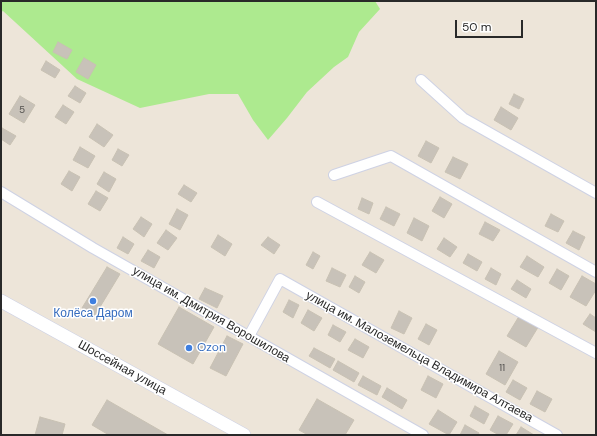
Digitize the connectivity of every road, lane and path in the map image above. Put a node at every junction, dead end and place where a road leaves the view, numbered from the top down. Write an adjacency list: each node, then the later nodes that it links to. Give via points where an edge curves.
1 (421, 80): 4 (street, via 463,118)
2 (334, 175): 6 (street, via 391,156)
3 (1, 192): 8 (street, улица им. Дмитрия Ворошилова, via 93,248)
4 (596, 193)
5 (317, 202): 9 (street)
6 (596, 272)
7 (1, 301): 10 (street, Шоссейная улица)
8 (249, 336): 11 (street, улица им. Дмитрия Ворошилова); 12 (street, улица им. Малоземельца Владимира Алтаева, via 280,279)
9 (596, 353)
10 (244, 435)
11 (423, 435)
12 (557, 435)

